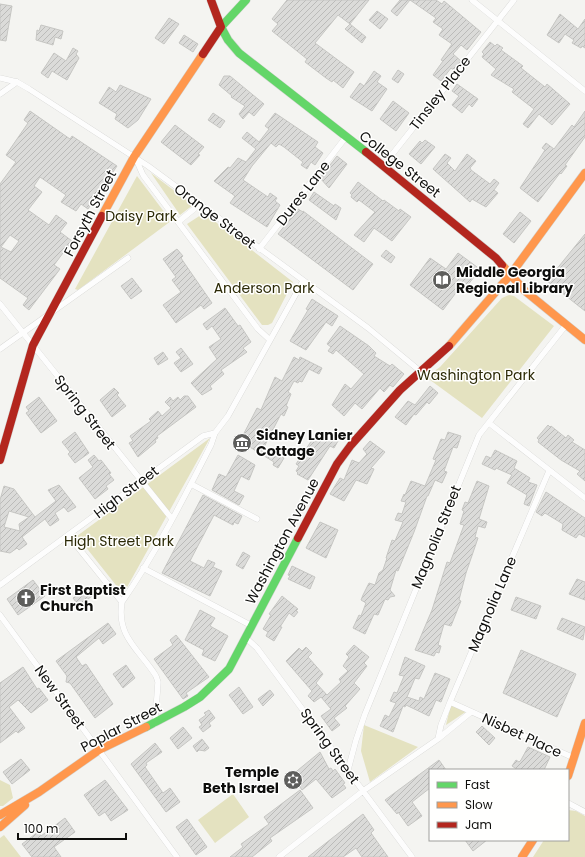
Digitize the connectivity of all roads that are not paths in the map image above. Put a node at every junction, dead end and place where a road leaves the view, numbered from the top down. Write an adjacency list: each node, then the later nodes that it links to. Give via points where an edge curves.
1 (211, 0): 6 (street, College Street)
2 (246, 0): 6 (street, Forsyth Street)
3 (514, 0): 5 (street, Tinsley Place)
4 (476, 1): 5 (street)
5 (498, 21): 9 (street); 13 (street, Tinsley Place)
6 (221, 27): 11 (street, College Street, via 239,53); 12 (street, Forsyth Street)
7 (0, 78): 8 (street, Orange Street)
8 (17, 82): 10 (street); 12 (street, Orange Street)
9 (585, 91)
10 (0, 94)
11 (346, 137): 13 (street, College Street); 17 (street, Dures Lane)
12 (134, 157): 15 (street, Orange Street); 16 (street, via 143,175); 22 (street, Forsyth Street)
13 (383, 166): 19 (street, College Street, via 496,258)
14 (585, 173): 19 (street, Washington Avenue)
15 (199, 204): 16 (street); 17 (street, Orange Street)
16 (178, 222): 25 (street, via 258,329)
17 (259, 249): 20 (street, Orange Street)
18 (128, 258): 22 (street)
19 (511, 274): 23 (street, College Street, via 525,291); 29 (street, Washington Avenue, via 444,352)
20 (303, 281): 25 (street); 29 (street, Orange Street, via 368,328)
21 (0, 304): 24 (street, Spring Street)
22 (50, 314): 24 (street); 27 (street, Forsyth Street)
23 (566, 325): 26 (street, College Street); 30 (street, Magnolia Street)
24 (22, 332): 27 (street, Spring Street); 28 (street)
25 (270, 340): 31 (street, via 228,416)
26 (585, 340)
27 (33, 346): 32 (street, Forsyth Street); 34 (street, Spring Street)
28 (0, 349)
29 (420, 371): 44 (street, Washington Avenue, via 400,390 337,464)
30 (489, 423): 33 (street); 54 (street, Magnolia Street, via 479,435 469,456 356,740)
31 (215, 433): 34 (street, High Street, via 203,436); 35 (street)
32 (0, 460)
33 (549, 471): 36 (street); 47 (street, Magnolia Lane)
34 (140, 481): 37 (street, Spring Street); 39 (street, High Street)
35 (191, 484): 37 (street); 38 (street)
36 (585, 498)
37 (172, 519): 40 (street)
38 (257, 519)
39 (68, 535): 41 (street, High Street); 42 (street)
40 (143, 568): 42 (street); 44 (street)
41 (0, 585)
42 (122, 602): 50 (street, via 120,621 123,632 158,682)
43 (0, 615): 52 (street, New Street)
44 (252, 626): 45 (street, Washington Avenue)
45 (246, 638): 46 (street, Washington Avenue, via 229,669); 54 (street, Spring Street, via 257,648)
46 (196, 700): 50 (street, Poplar Street)
47 (450, 702): 48 (street, Nisbet Place); 51 (street, Magnolia Lane)
48 (472, 712): 51 (street, Nisbet Place); 53 (street, Nisbet Place)
49 (585, 723): 53 (street)
50 (155, 724): 52 (street, Poplar Street)
51 (438, 739): 56 (street, Nisbet Place)
52 (99, 751): 57 (street, Poplar Street); 64 (street, New Street)
53 (574, 758): 55 (street)
54 (348, 770): 56 (street, Spring Street)
55 (569, 773)
56 (363, 791): 63 (street, Nisbet Place); 67 (street, Spring Street)
57 (39, 792): 60 (street, Poplar Street); 61 (street, Poplar Street)
58 (569, 804): 59 (street)
59 (585, 812)
60 (0, 815)
61 (0, 827)
62 (532, 841): 68 (street)
63 (287, 852): 65 (street, Nisbet Place); 66 (street)
64 (177, 857)
65 (279, 857)
66 (291, 857)
67 (412, 857)
68 (522, 857)

